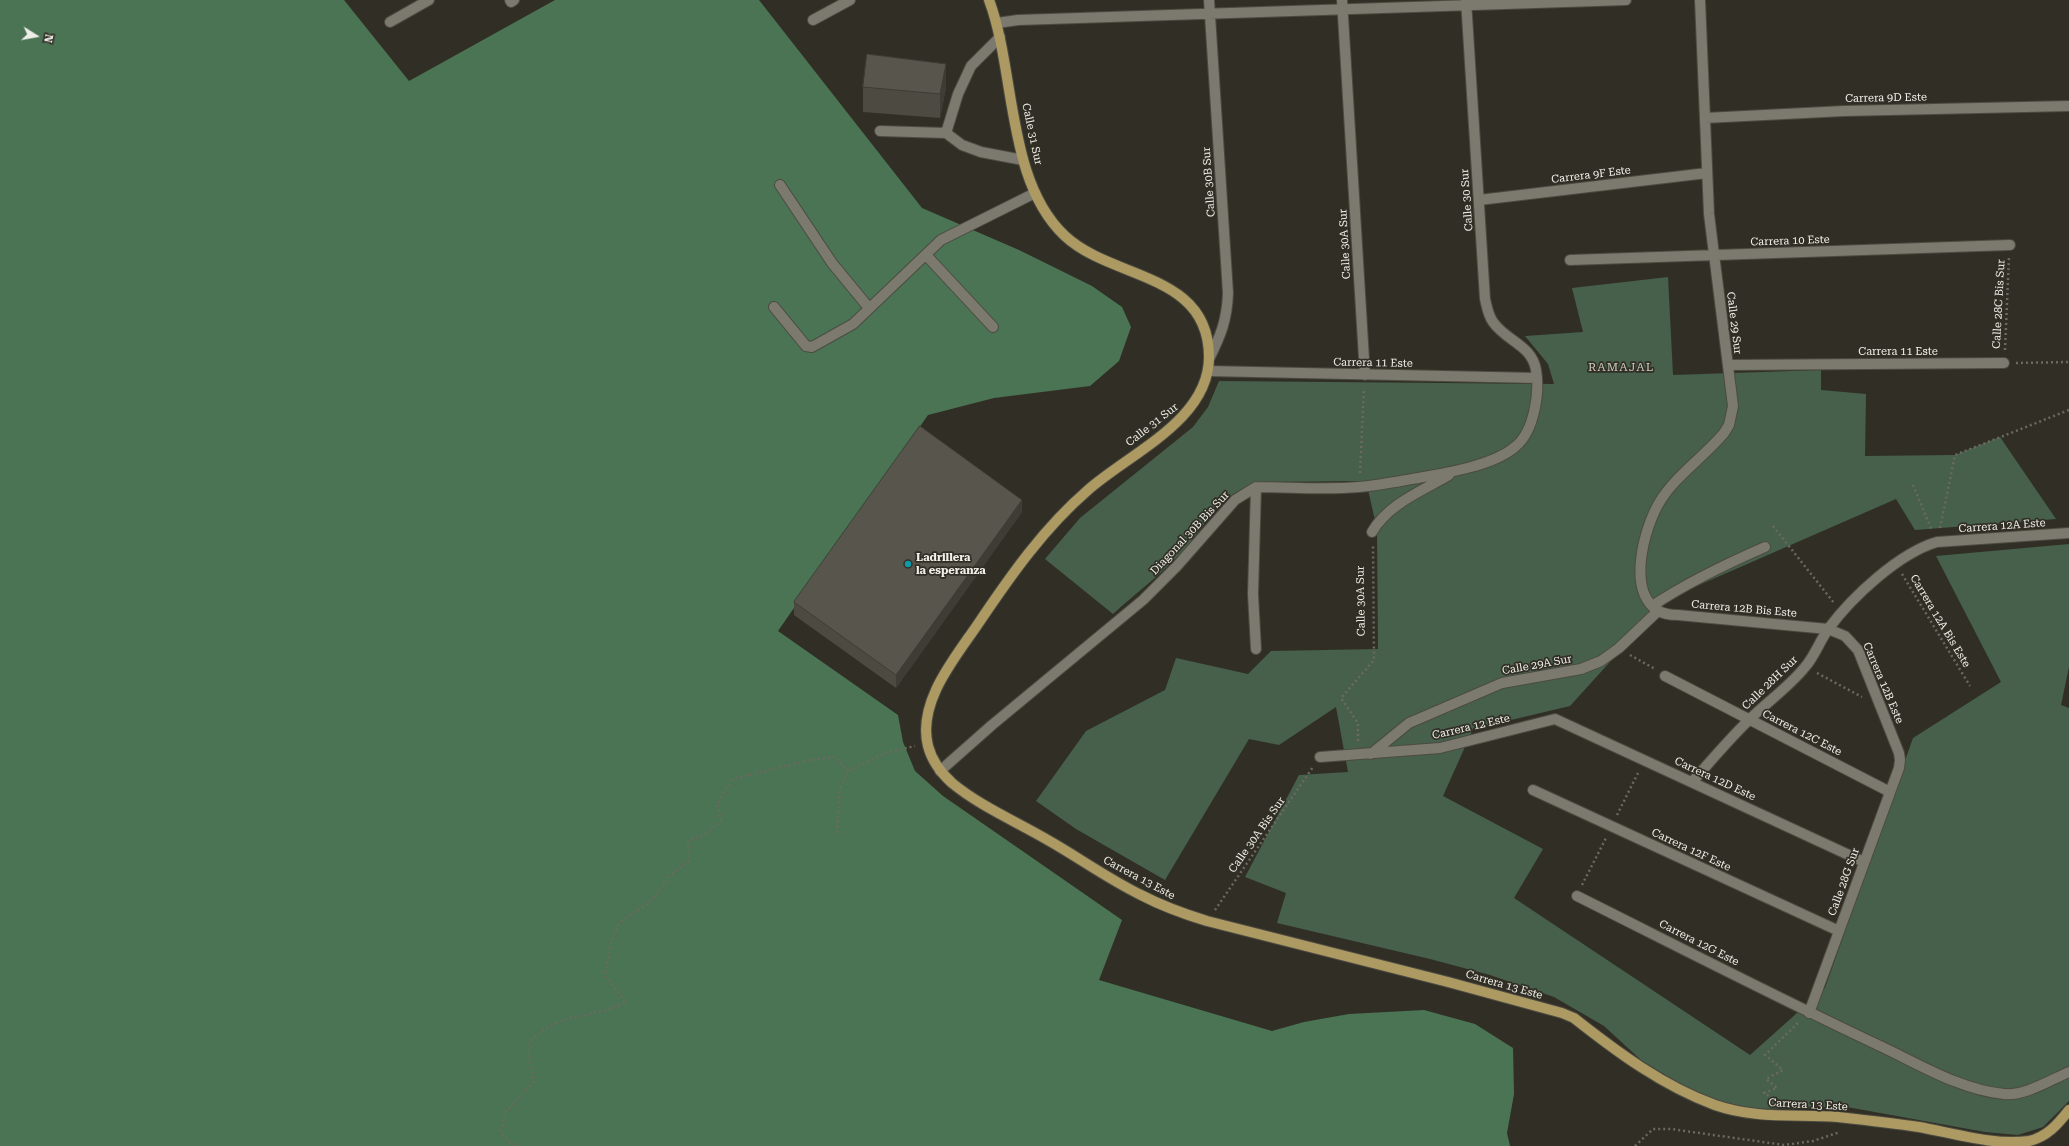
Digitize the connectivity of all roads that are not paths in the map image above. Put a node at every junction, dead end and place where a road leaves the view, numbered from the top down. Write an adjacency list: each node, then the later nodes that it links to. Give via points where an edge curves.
1 (430, 0): 11 (street)
2 (850, 0): 10 (street)
3 (989, 0): 12 (main road, Calle 31 Sur)
4 (1209, 0): 9 (street, Calle 30B Sur)
5 (1626, 0): 7 (street)
6 (1700, 0): 15 (street, Calle 29 Sur)
7 (1466, 3): 8 (street); 22 (street, Calle 30 Sur)
8 (1343, 5): 9 (street); 34 (street, Calle 30A Sur)
9 (1210, 14): 12 (street, via 1018,20); 30 (street, Calle 30B Sur, via 1228,293 1227,314 1222,334)
10 (813, 20)
11 (390, 22)
12 (997, 23): 13 (main road, Calle 31 Sur)
13 (1000, 37): 17 (street, via 971,66 958,94); 18 (main road, Calle 31 Sur)
14 (2069, 106): 15 (street, Carrera 9D Este, via 1844,111)
15 (1704, 118): 19 (street, Calle 29 Sur)
16 (880, 131): 17 (street)
17 (946, 133): 18 (street, via 962,145 981,152)
18 (1023, 160): 21 (main road, Calle 31 Sur)
19 (1707, 173): 22 (street, Carrera 9F Este); 25 (street, Calle 29 Sur)
20 (780, 185): 28 (street, via 832,263)
21 (1036, 193): 24 (street, via 941,240); 30 (main road, Calle 31 Sur, via 1066,237 1093,254 1165,286 1186,301 1203,327)
22 (1479, 200): 35 (street, Calle 30 Sur, via 1487,310 1493,322 1530,354 1535,362)
23 (2010, 246): 25 (street, Carrera 10 Este)
24 (926, 255): 28 (street); 29 (street)
25 (1713, 256): 26 (street, Carrera 10 Este); 32 (street, Calle 29 Sur)
26 (1570, 260)
27 (774, 307): 28 (street, via 806,346 812,347 853,324)
28 (869, 308)
29 (993, 327)
30 (1209, 359): 33 (main road, Calle 31 Sur)
31 (2004, 363): 32 (street, Carrera 11 Este)
32 (1728, 365): 42 (street, Calle 29 Sur, via 1733,406 1729,425 1714,445 1663,497 1649,528 1639,576 1642,592)
33 (1208, 371): 34 (street, Carrera 11 Este); 51 (main road, Calle 31 Sur, via 1200,396 1184,417 1091,487 1058,518 1026,555 941,681 928,714 926,727 927,744)
34 (1365, 374): 35 (street, Carrera 11 Este)
35 (1537, 378): 36 (street, via 1532,422 1526,436 1516,447 1488,462)
36 (1454, 472): 37 (street, via 1359,488); 38 (street, via 1392,509 1380,519)
37 (1256, 487): 44 (street, via 1253,594); 51 (street, Diagonal 30B Bis Sur, via 1235,500 1177,566 1143,600)
38 (1372, 532)
39 (2069, 533): 40 (street, Carrera 12A Este)
40 (1937, 542): 43 (street, Calle 28H Sur, via 1924,546 1895,563 1851,602)
41 (1765, 548): 42 (street, Calle 29A Sur, via 1711,571 1672,592)
42 (1655, 609): 43 (street, Carrera 12B Bis Este, via 1678,615); 48 (street, Calle 29A Sur, via 1619,648 1601,661 1581,669 1502,683 1409,723)
43 (1828, 629): 47 (street, Calle 28H Sur, via 1806,667); 50 (street, Carrera 12B Este, via 1845,636 1858,650)
44 (1256, 649)
45 (1665, 676): 47 (street, Carrera 12C Este)
46 (1555, 719): 48 (street, Carrera 12 Este, via 1440,748); 52 (street, Carrera 12D Este)
47 (1749, 720): 52 (street, Calle 28H Sur); 54 (street, Carrera 12C Este)
48 (1371, 754): 49 (street, Carrera 12 Este)
49 (1320, 757)
50 (1900, 760): 54 (street, Calle 28G Sur)
51 (940, 771): 60 (main road, Carrera 13 Este, via 964,792 1139,894 1170,908 1207,921 1441,980 1574,1018 1662,1080 1699,1099 1731,1110 1751,1114 1836,1117 2011,1142 2030,1141 2045,1135)
52 (1692, 782): 55 (street, Carrera 12D Este)
53 (1533, 790): 57 (street, Carrera 12F Este)
54 (1890, 792): 55 (street, Calle 28G Sur)
55 (1864, 862): 57 (street, Calle 28G Sur)
56 (1577, 896): 58 (street, Carrera 12G Este)
57 (1839, 931): 58 (street, Calle 28G Sur)
58 (1809, 1013): 59 (street, via 1957,1082 1988,1092 2006,1094 2027,1090)
59 (2069, 1072)
60 (2069, 1110)

